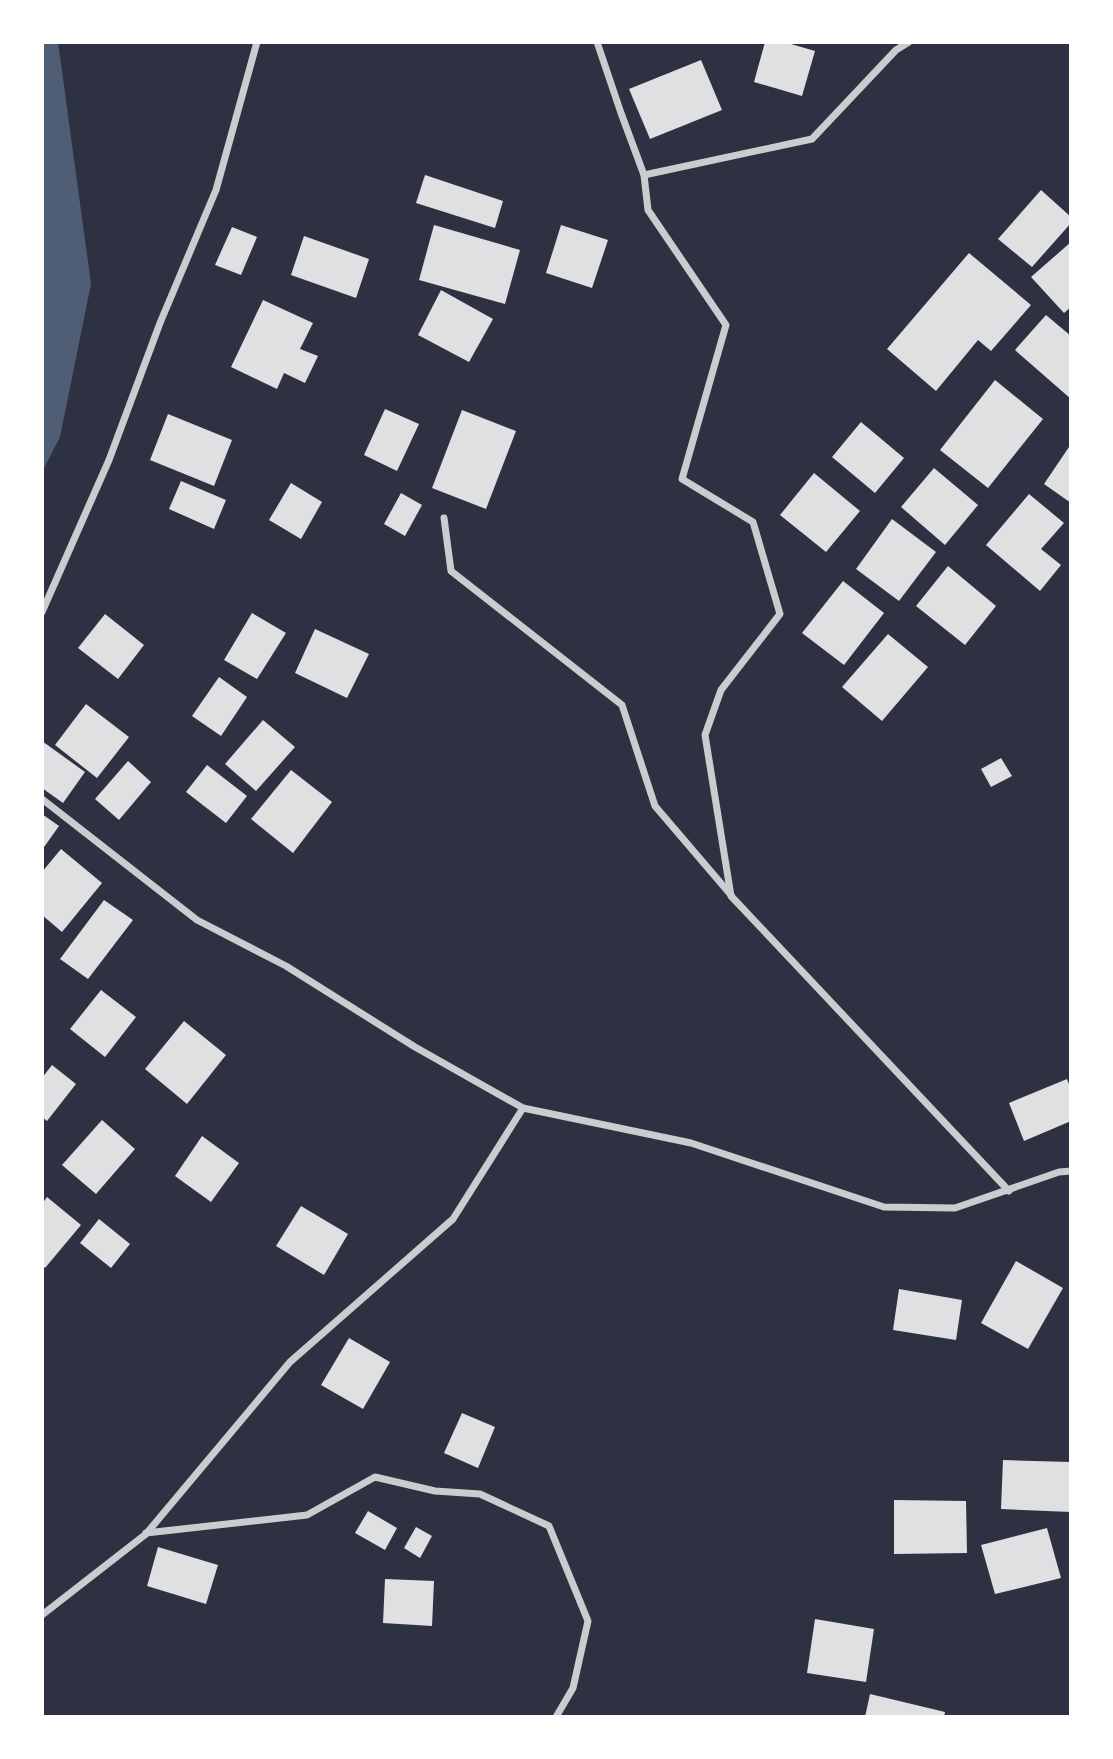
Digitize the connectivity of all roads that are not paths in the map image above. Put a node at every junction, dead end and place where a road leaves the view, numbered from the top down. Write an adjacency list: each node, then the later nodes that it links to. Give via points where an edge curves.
1 (257, 42): 6 (street, via 216,190 109,460)
2 (597, 42): 4 (street)
3 (909, 42): 4 (street, via 896,50 812,139)
4 (644, 174): 8 (street, via 648,210 726,325 682,479 753,522 780,614 721,690 705,736)
5 (444, 518): 8 (street, via 451,571 622,705 655,806)
6 (42, 612)
7 (42, 799): 9 (street, via 197,920 285,965)
8 (732, 896): 11 (street)
9 (523, 1108): 11 (street, via 691,1143 884,1207 955,1208); 12 (street, via 453,1219 290,1362)
10 (1071, 1171): 11 (street)
11 (1009, 1191)
12 (146, 1534): 13 (street); 14 (street, via 307,1516 375,1477 435,1491 480,1494 549,1526 588,1621 573,1688)
13 (42, 1615)
14 (556, 1717)

